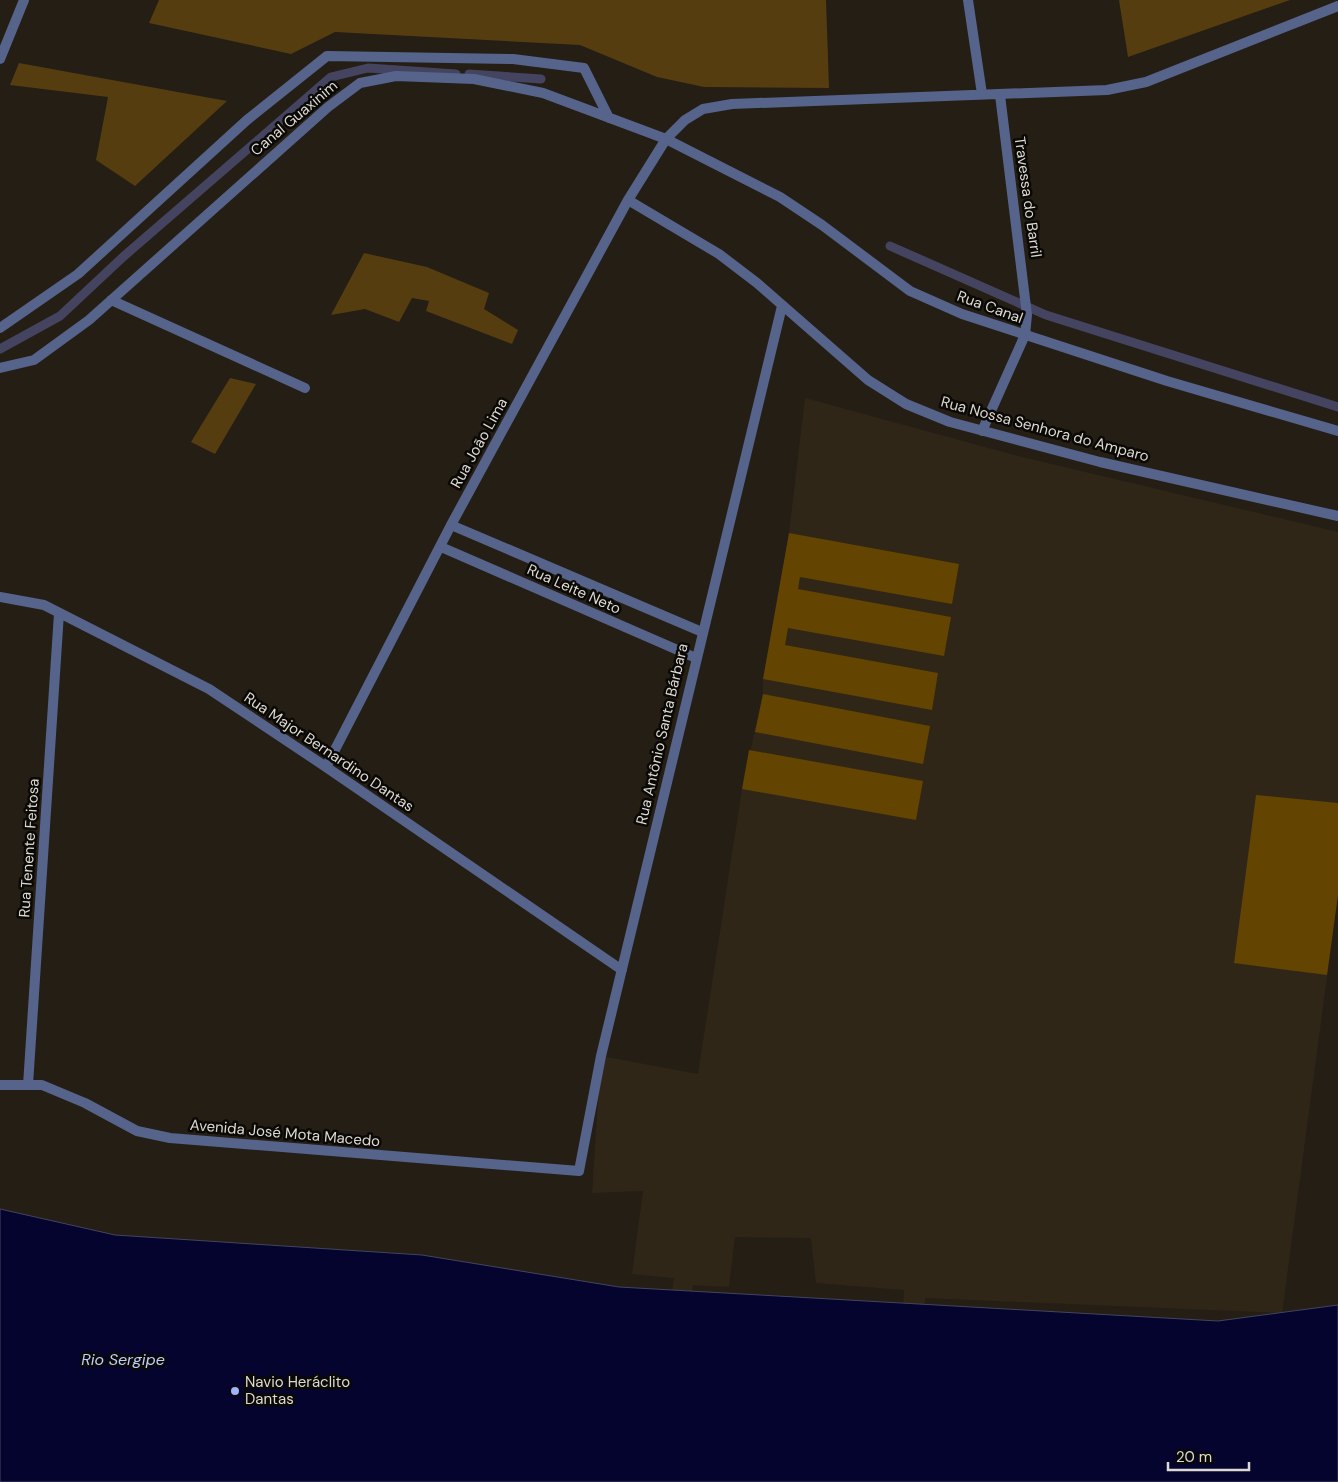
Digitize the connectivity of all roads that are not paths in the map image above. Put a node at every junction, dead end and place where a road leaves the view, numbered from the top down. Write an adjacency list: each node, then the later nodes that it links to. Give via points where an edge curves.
1 (24, 0): 4 (street)
2 (968, 0): 5 (street)
3 (1338, 6): 6 (street, Rua João Lima, via 1146,82 1107,90)
4 (0, 59)
5 (982, 94): 6 (street, Rua João Lima); 8 (street, Rua João Lima, via 732,104 704,110 685,120)
6 (1000, 95): 13 (street, Travessa do Barril, via 1027,303)
7 (609, 118): 8 (street, Canal Guaxinim); 10 (street, Canal Guaxinim, via 543,93 474,79 396,76 360,84 328,107); 12 (street, via 584,68 513,60 327,56 247,120 78,274)
8 (666, 139): 9 (street, Rua João Lima); 13 (street, Rua Canal, via 780,197 822,224 910,291 962,314)
9 (628, 200): 11 (street, Rua Nossa Senhora do Amparo, via 719,254); 19 (street, Rua João Lima)
10 (111, 300): 14 (street, Canal Guaxinim, via 34,360); 15 (street)
11 (782, 306): 16 (street, Rua Nossa Senhora do Amparo, via 868,380 906,404 950,422); 23 (street, Rua Antônio Santa Bárbara)
12 (0, 328)
13 (1025, 330): 16 (street); 17 (street, Rua Canal, via 1167,381)
14 (0, 368)
15 (305, 388)
16 (982, 430): 18 (street, Rua Nossa Senhora do Amparo, via 1100,462)
17 (1338, 430)
18 (1338, 516)
19 (452, 525): 20 (street, Rua João Lima); 23 (street, Rua Leite Neto)
20 (441, 547): 24 (street, Rua Leite Neto); 25 (street, Rua João Lima)
21 (0, 597): 22 (street, Rua Major Bernardino Dantas, via 44,605)
22 (59, 613): 25 (street, Rua Major Bernardino Dantas, via 209,689); 28 (street, Rua Tenente Feitosa)
23 (702, 632): 24 (street, Rua Antônio Santa Bárbara)
24 (696, 658): 26 (street, Rua Antônio Santa Bárbara)
25 (326, 767): 26 (street, Rua Major Bernardino Dantas)
26 (622, 970): 29 (street, Rua Antônio Santa Bárbara)
27 (0, 1085): 28 (street, Avenida José Mota Macedo)
28 (28, 1085): 29 (street, Avenida José Mota Macedo, via 42,1085 85,1103 137,1131 170,1138)
29 (578, 1171)

